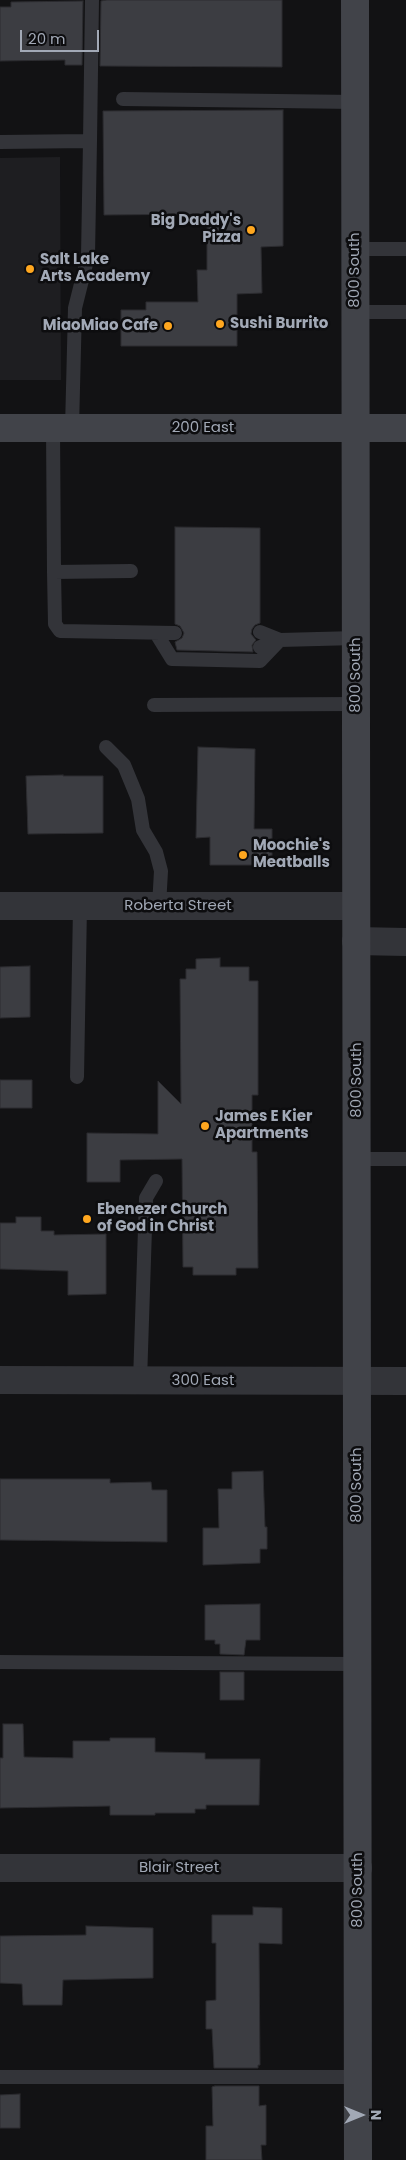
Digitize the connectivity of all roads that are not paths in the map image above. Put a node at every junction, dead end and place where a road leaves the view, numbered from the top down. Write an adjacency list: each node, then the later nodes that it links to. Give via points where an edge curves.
1 (92, 0): 5 (lane)
2 (355, 0): 4 (main road, 800 South)
3 (123, 99): 4 (lane)
4 (355, 102): 7 (main road, 800 South)
5 (90, 141): 6 (lane); 12 (lane, via 88,256 75,308)
6 (0, 142)
7 (355, 249): 8 (lane); 9 (main road, 800 South)
8 (406, 249)
9 (355, 312): 10 (lane); 13 (main road, 800 South)
10 (406, 312)
11 (0, 428): 12 (main road, 200 East)
12 (63, 428): 13 (main road, 200 East); 16 (lane)
13 (356, 428): 14 (main road, 200 East); 18 (main road, 800 South)
14 (406, 428)
15 (131, 571): 16 (lane)
16 (54, 572): 17 (lane, via 55,624 60,631)
17 (156, 633): 20 (lane); 21 (lane, via 172,660 260,661)
18 (356, 638): 21 (lane); 22 (main road, 800 South)
19 (260, 639): 21 (lane)
20 (175, 640)
21 (280, 640)
22 (356, 704): 23 (lane); 28 (main road, 800 South)
23 (154, 705)
24 (106, 747): 27 (lane, via 124,765 138,799 143,830 156,852 161,871)
25 (0, 906): 26 (street, Roberta Street)
26 (80, 906): 27 (street, Roberta Street); 31 (lane)
27 (159, 906): 28 (street, Roberta Street)
28 (356, 906): 29 (main road, 800 South)
29 (356, 941): 30 (street); 32 (main road, 800 South)
30 (406, 942)
31 (77, 1077)
32 (357, 1159): 33 (lane); 37 (main road, 800 South)
33 (406, 1159)
34 (156, 1180): 36 (lane, via 146,1198)
35 (0, 1380): 36 (street, 300 East)
36 (140, 1381): 37 (street, 300 East)
37 (357, 1381): 38 (street, 300 East); 40 (main road, 800 South)
38 (406, 1381)
39 (0, 1662): 40 (lane)
40 (357, 1664): 42 (main road, 800 South)
41 (0, 1868): 42 (street, Blair Street)
42 (358, 1868): 44 (main road, 800 South)
43 (0, 2077): 44 (lane)
44 (358, 2077): 45 (main road, 800 South)
45 (358, 2160)

